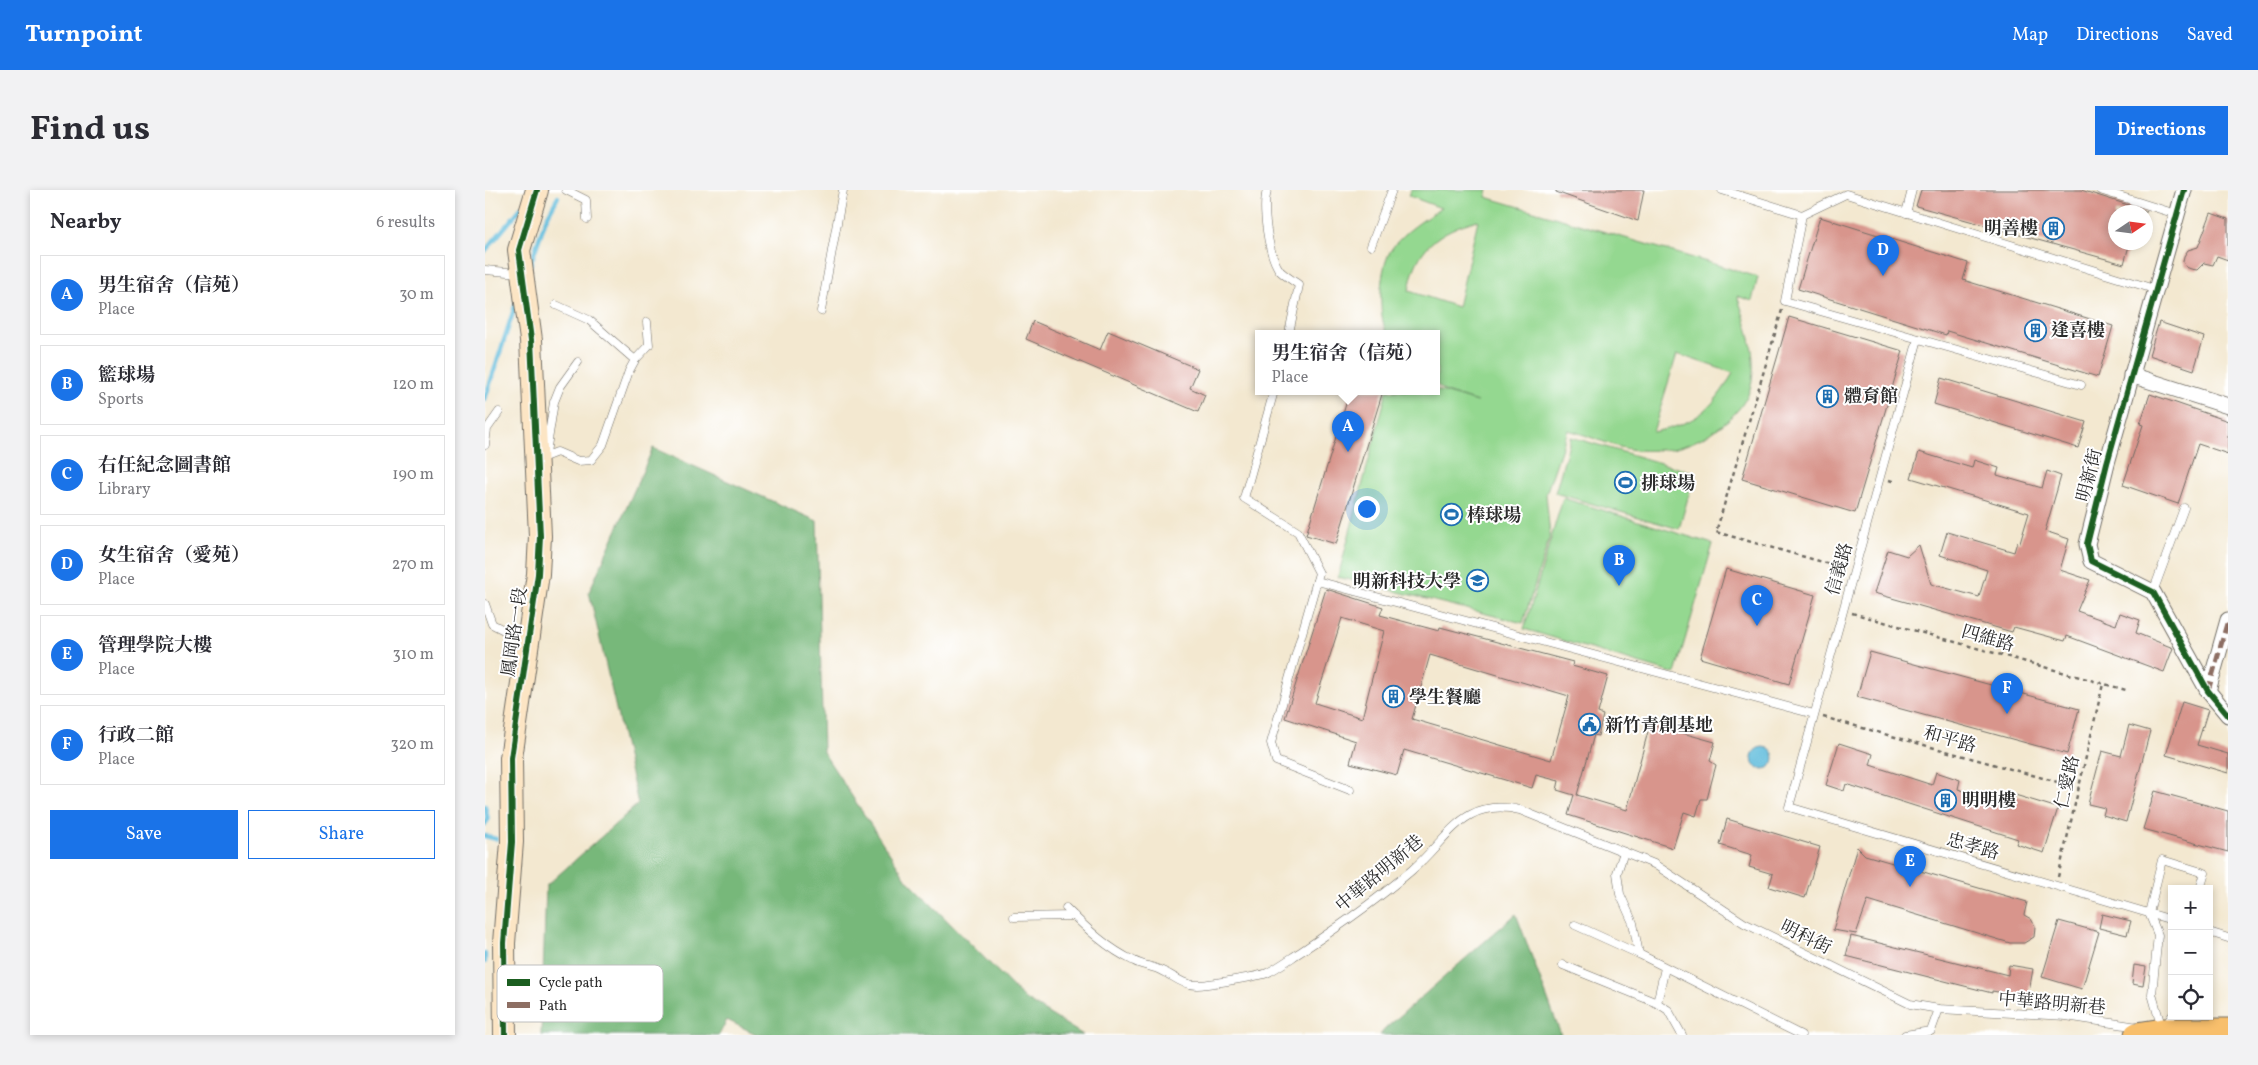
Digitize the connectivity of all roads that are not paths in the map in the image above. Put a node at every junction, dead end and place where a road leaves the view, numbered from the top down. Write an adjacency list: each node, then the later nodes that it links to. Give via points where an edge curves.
1 (537, 190): 16 (street, 鳳岡路一段, via 519,250)
2 (843, 190): 19 (lane)
3 (1267, 190): 21 (lane, via 1264,213 1268,241 1280,271 1299,285)
4 (1392, 190): 14 (lane)
5 (1722, 190): 11 (lane)
6 (1912, 190): 10 (lane)
7 (2100, 190): 12 (lane)
8 (2183, 190): 12 (street, 明新街)
9 (572, 191): 13 (lane, via 586,200)
10 (1906, 213): 11 (lane, via 1846,194); 17 (lane)
11 (1802, 214): 22 (lane, via 1785,301)
12 (2176, 214): 17 (street, 明新街)
13 (587, 219)
14 (1371, 246)
15 (485, 270): 16 (lane)
16 (523, 283): 31 (street, 鳳岡路一段)
17 (2154, 289): 25 (street, 明新街)
18 (556, 305): 23 (lane, via 589,320)
19 (821, 310)
20 (647, 322): 23 (lane, via 649,345)
21 (1290, 330)
22 (1918, 339): 26 (lane); 39 (lane, 信義路)
23 (635, 360): 31 (lane, via 603,445 591,460 578,461 557,452)
24 (578, 362): 31 (lane, via 554,402)
25 (2131, 375): 28 (street); 34 (street, 明新街, via 2087,544 2091,561)
26 (2081, 385)
27 (1272, 395): 33 (lane, via 1245,498 1298,532 1319,573)
28 (2228, 406)
29 (499, 412): 30 (lane, via 487,429)
30 (485, 445)
31 (541, 459): 37 (street, 鳳岡路一段, via 538,574)
32 (2184, 508): 34 (lane)
33 (1317, 581): 39 (lane); 41 (lane, via 1271,743 1277,761)
34 (2153, 592): 38 (street)
35 (485, 604): 37 (lane, via 492,624)
36 (2228, 620): 38 (street)
37 (527, 642): 55 (street, 鳳岡路一段, via 511,758 512,842)
38 (2208, 691): 40 (street)
39 (1814, 714): 42 (lane, 信義路)
40 (2228, 715)
41 (1350, 790)
42 (1789, 807): 46 (lane, 忠孝路)
43 (1624, 852): 47 (lane, 中華路明新巷, via 1520,810 1489,807 1456,825 1413,869 1325,936 1266,974 1196,985 1136,963 1094,936); 53 (lane, via 1617,873 1620,894 1633,922); 58 (lane, 明科街, via 1653,864 1745,923 1781,941 1910,1004)
44 (2201, 885): 46 (lane, via 2205,872 2162,860)
45 (1066, 908): 47 (lane, 中華路明新巷)
46 (2149, 913): 49 (lane, 忠孝路); 60 (lane, via 2158,934 2152,994)
47 (1075, 916): 48 (lane)
48 (1014, 917)
49 (2168, 919)
50 (1575, 925): 53 (lane)
51 (2213, 933): 52 (lane)
52 (2228, 938)
53 (1639, 954): 56 (lane)
54 (1563, 964): 57 (lane)
55 (504, 965)
56 (1665, 968): 57 (lane); 64 (lane)
57 (1657, 1003): 63 (lane, via 1668,1010)
58 (1939, 1009): 60 (lane, 中華路明新巷, via 2066,1016); 65 (lane, via 1931,1032)
59 (505, 1022): 62 (street, 鳳岡路一段)
60 (2166, 1027): 61 (main road); 66 (main road)
61 (2228, 1031)
62 (505, 1035)
63 (1682, 1035)
64 (1801, 1035)
65 (1905, 1035)
66 (2137, 1035)

